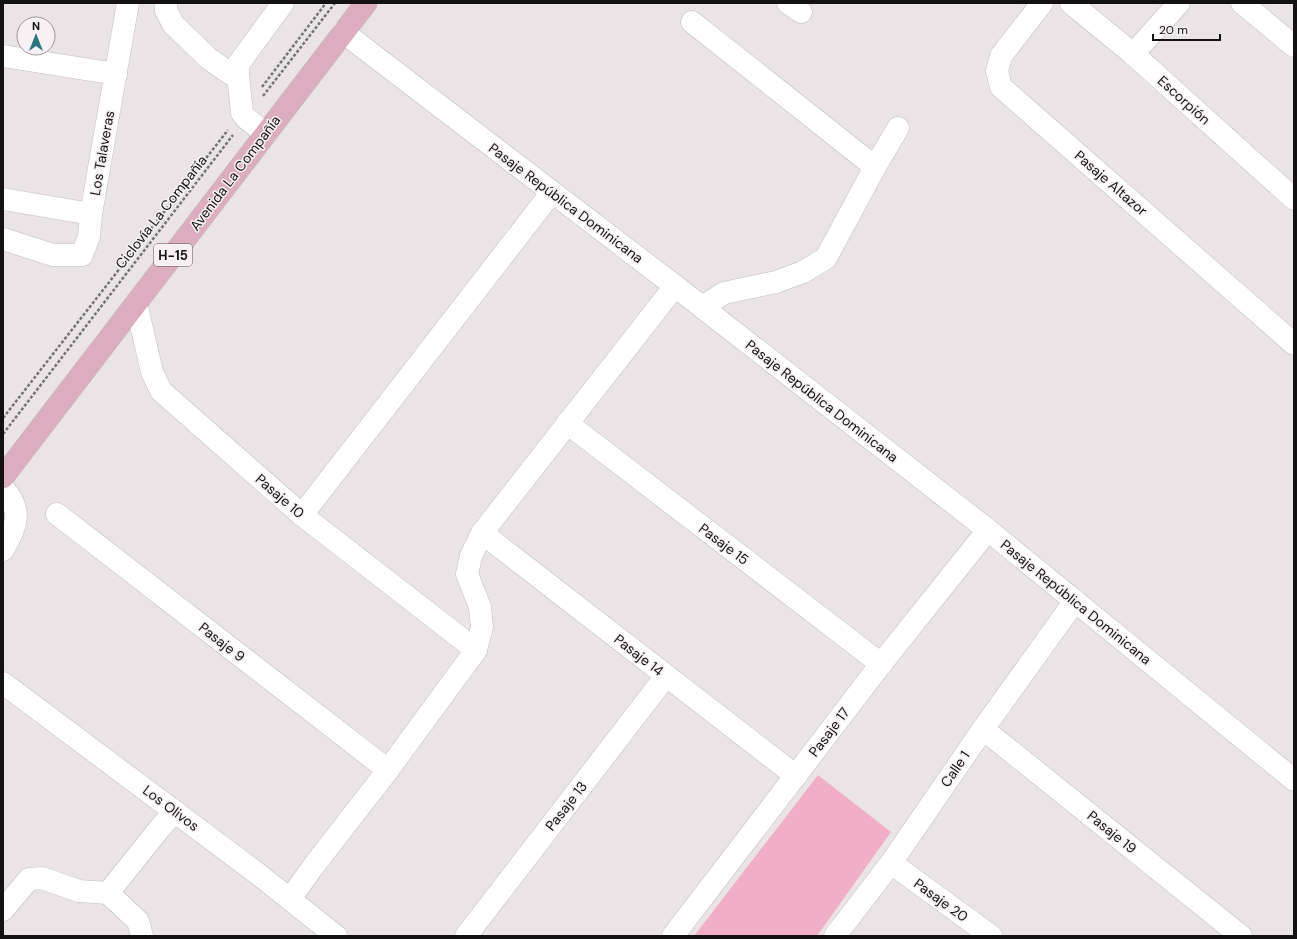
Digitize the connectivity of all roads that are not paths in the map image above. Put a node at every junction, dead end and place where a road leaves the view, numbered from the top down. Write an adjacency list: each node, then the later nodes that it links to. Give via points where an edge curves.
1 (128, 3): 15 (street, Los Talaveras)
2 (166, 3): 14 (street, via 166,10 173,24 208,58 231,74)
3 (283, 3): 14 (street, via 237,66)
4 (366, 3): 10 (main road, Avenida La Compañía / H-15)
5 (1042, 3): 27 (street, Pasaje Altazor, via 1001,56 997,70 1001,87)
6 (1071, 3): 12 (street, Escorpión)
7 (1179, 3): 12 (street)
8 (1242, 3): 11 (street)
9 (692, 22): 18 (street)
10 (343, 32): 17 (main road, Avenida La Compañía / H-15); 19 (street, Pasaje República Dominicana)
11 (1294, 46)
12 (1133, 54): 21 (street, Escorpión)
13 (3, 56): 15 (street)
14 (238, 72): 17 (street, via 244,115)
15 (116, 74): 22 (street, Los Talaveras)
16 (898, 128): 18 (street)
17 (266, 134): 25 (main road, Avenida La Compañía / H-15)
18 (875, 167): 26 (street, via 826,258 803,272 776,282 724,293)
19 (552, 192): 24 (street, Pasaje República Dominicana); 32 (street)
20 (3, 199): 22 (street, Los Talaveras)
21 (1294, 199)
22 (92, 214): 23 (street, via 89,236 82,255 53,255)
23 (3, 239)
24 (675, 286): 26 (street, Pasaje República Dominicana); 28 (street)
25 (136, 303): 29 (main road, Avenida La Compañía / H-15); 32 (street, Pasaje 10, via 152,372 162,391)
26 (702, 307): 33 (street, Pasaje República Dominicana)
27 (1294, 344)
28 (567, 423): 34 (street); 38 (street, Pasaje 15)
29 (3, 477)
30 (3, 488): 35 (street, via 11,497 16,512 14,526)
31 (57, 514): 42 (street, Pasaje 9)
32 (302, 515): 37 (street, Pasaje 10)
33 (988, 530): 36 (street, Pasaje República Dominicana); 38 (street, Pasaje 17)
34 (482, 533): 37 (street, via 471,556 467,574 480,608 482,627); 39 (street, Pasaje 14)
35 (3, 550)
36 (1075, 601): 41 (street, Calle 1); 44 (street, Pasaje República Dominicana)
37 (476, 650): 42 (street)
38 (881, 664): 43 (street, Pasaje 17)
39 (666, 676): 43 (street, Pasaje 14); 52 (street, Pasaje 13)
40 (3, 683): 45 (street, Los Olivos)
41 (983, 729): 46 (street, Calle 1); 56 (street, Pasaje 19)
42 (388, 770): 48 (street)
43 (796, 776): 53 (street, Pasaje 17)
44 (1294, 780)
45 (175, 811): 47 (street); 48 (street, Los Olivos)
46 (891, 863): 54 (street, Calle 1); 55 (street, Pasaje 20)
47 (108, 893): 49 (street, via 79,891 42,878 30,879); 50 (street, via 138,921)
48 (290, 899): 51 (street, Los Olivos)
49 (3, 910)
50 (142, 936)
51 (336, 936)
52 (466, 936)
53 (673, 936)
54 (835, 936)
55 (991, 936)
56 (1240, 936)

